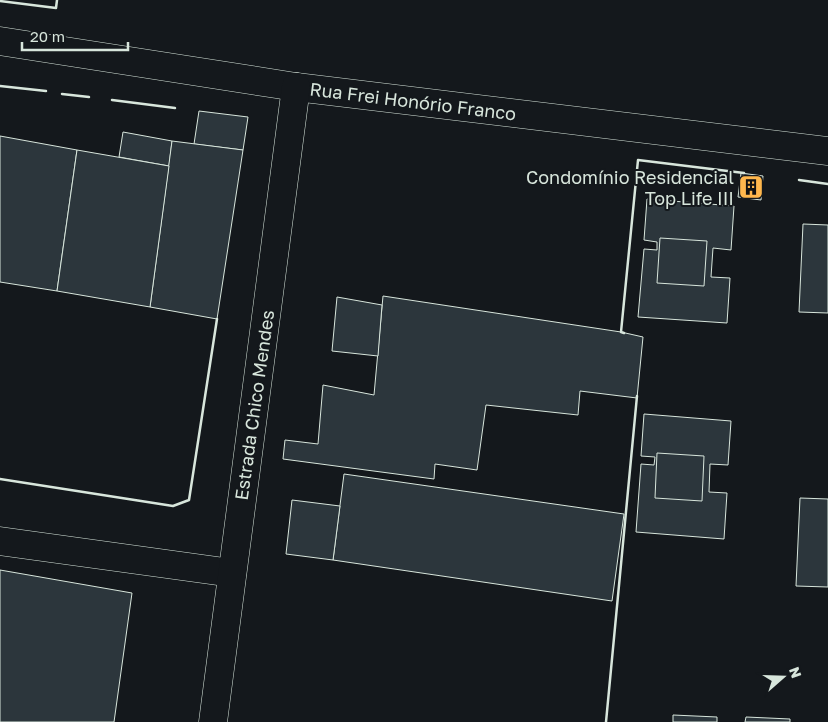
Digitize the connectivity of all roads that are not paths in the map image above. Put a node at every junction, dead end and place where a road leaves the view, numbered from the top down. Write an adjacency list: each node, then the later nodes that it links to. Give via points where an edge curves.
1 (0, 41): 2 (street, Rua Frei Honório Franco)
2 (296, 87): 3 (street, Rua Frei Honório Franco); 5 (street, Estrada Chico Mendes)
3 (828, 151)
4 (0, 541): 5 (street)
5 (232, 572): 6 (street, Estrada Chico Mendes)
6 (213, 722)

